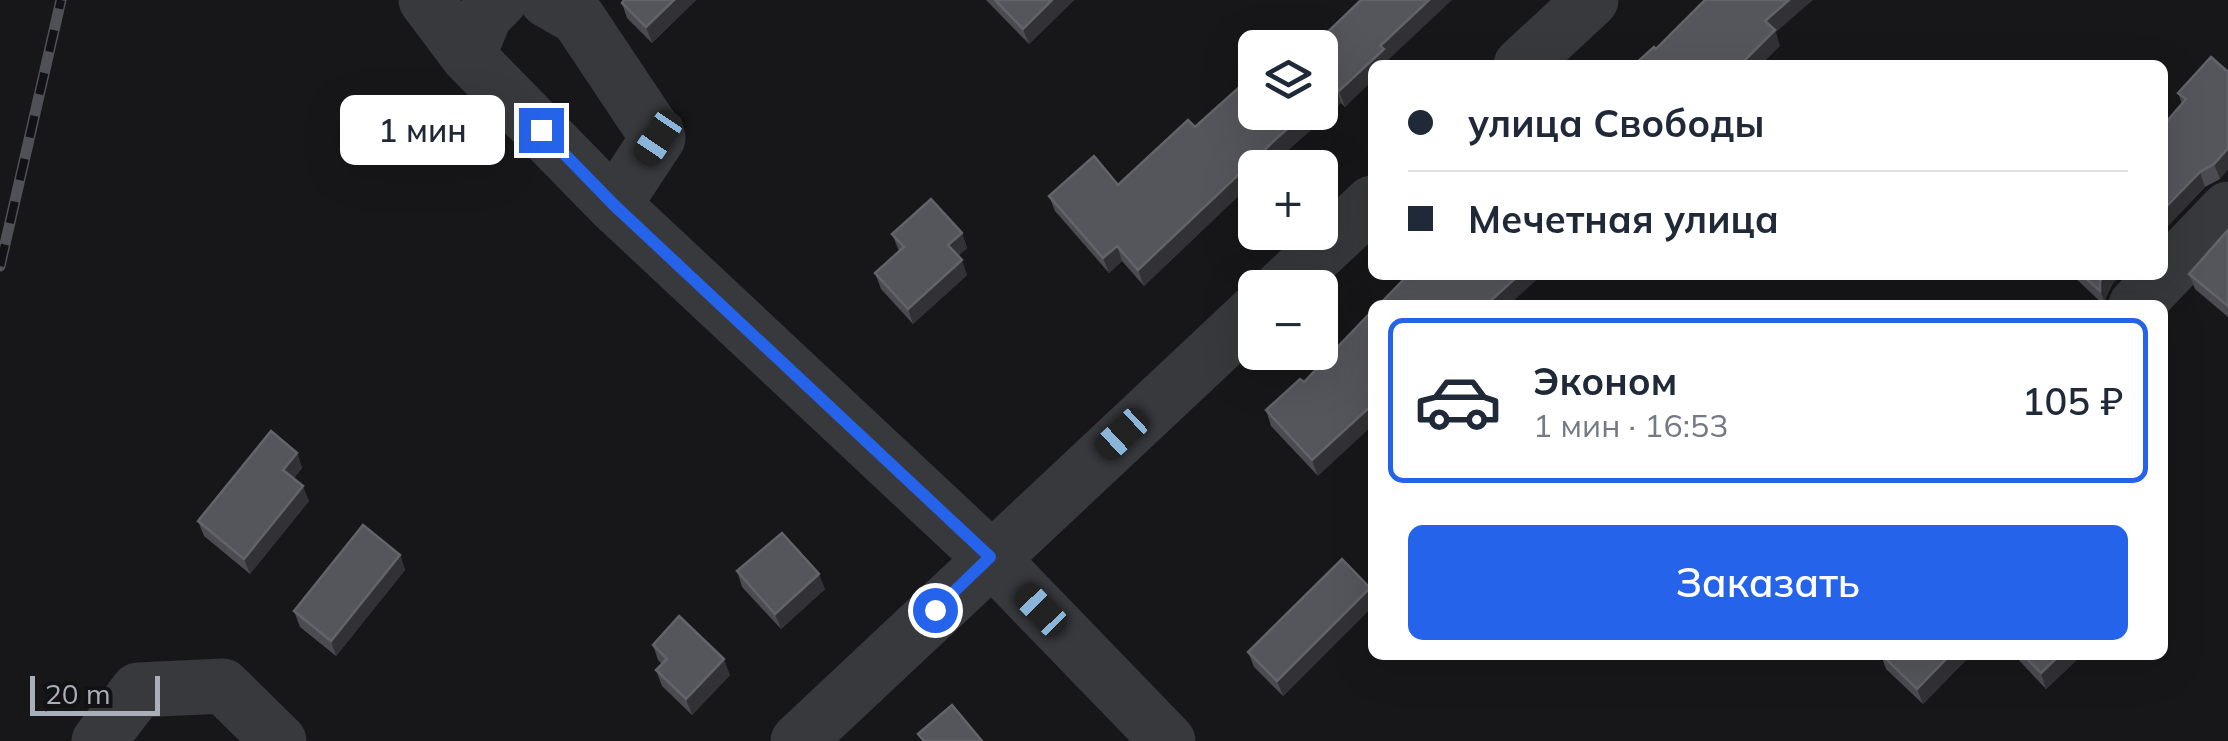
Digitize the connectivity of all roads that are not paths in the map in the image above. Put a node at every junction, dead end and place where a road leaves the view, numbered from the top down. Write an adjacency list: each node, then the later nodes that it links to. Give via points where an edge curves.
1 (426, 0): 5 (street)
2 (500, 0): 5 (street, via 485,15)
3 (547, 0): 7 (street, via 578,18 658,138)
4 (1591, 0): 6 (street)
5 (468, 56): 7 (street)
6 (1526, 60)
7 (614, 205): 15 (street)
8 (1368, 206): 10 (street)
9 (2228, 210): 11 (street)
10 (1300, 270)
11 (2168, 272)
12 (2160, 280): 13 (street)
13 (2141, 300)
14 (1238, 328): 15 (street)
15 (990, 557): 18 (street); 19 (street)
16 (98, 741): 17 (street, via 138,690 223,686)
17 (279, 741)
18 (798, 741)
19 (1168, 741)

